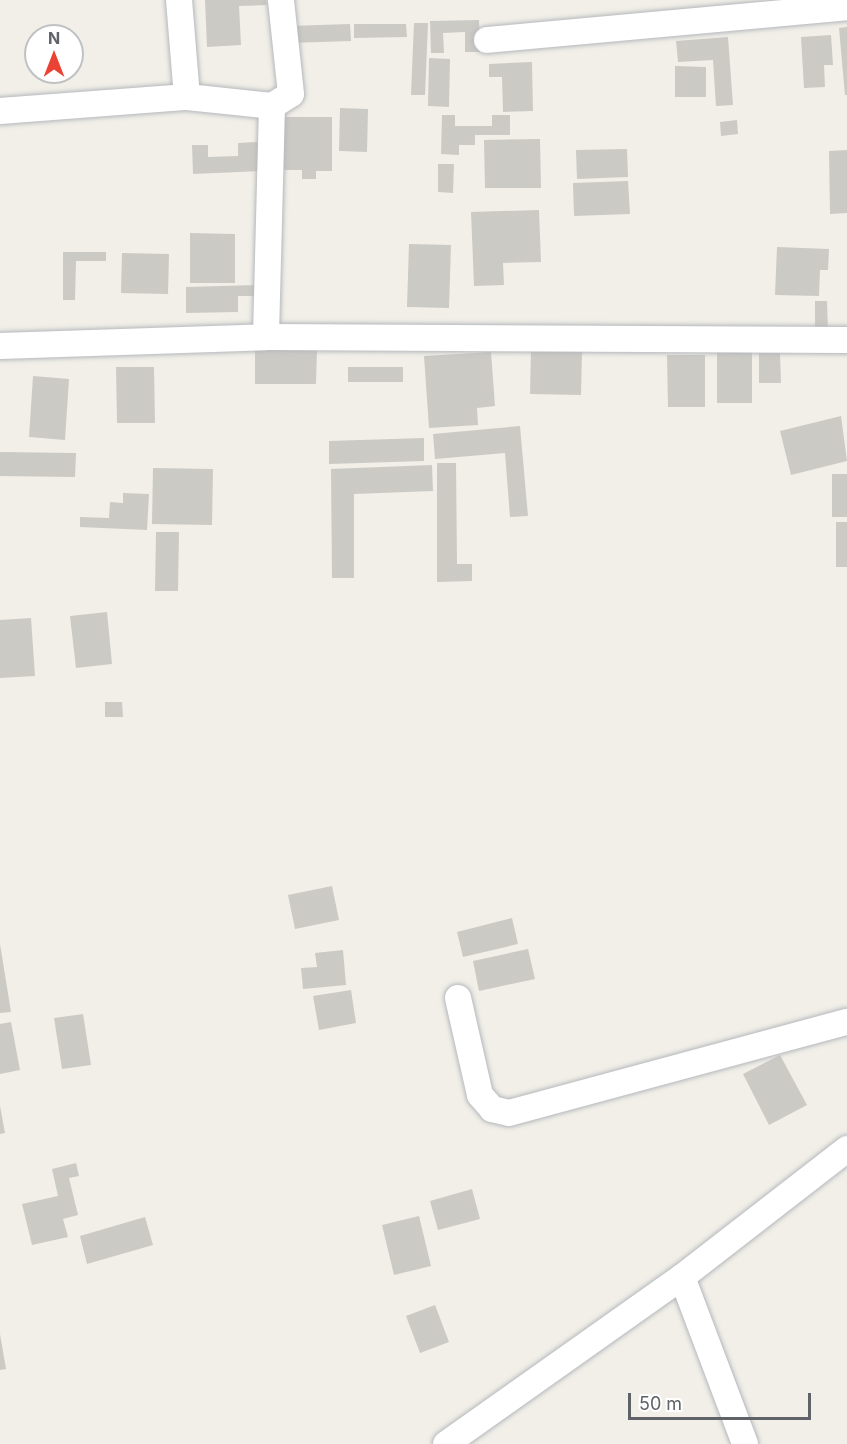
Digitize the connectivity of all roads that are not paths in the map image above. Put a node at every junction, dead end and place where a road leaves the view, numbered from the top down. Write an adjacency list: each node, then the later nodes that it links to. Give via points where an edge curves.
1 (179, 0): 5 (street)
2 (281, 0): 6 (street, via 291,94)
3 (847, 7): 4 (street)
4 (487, 40)
5 (187, 97): 6 (street); 7 (street)
6 (272, 106): 8 (street)
7 (0, 111)
8 (266, 337): 9 (street); 10 (street)
9 (847, 340)
10 (0, 346)
11 (458, 998): 12 (street, via 480,1095 492,1108 509,1113)
12 (847, 1022)
13 (847, 1149): 14 (street)
14 (682, 1277): 15 (street); 16 (street)
15 (446, 1444)
16 (746, 1444)

